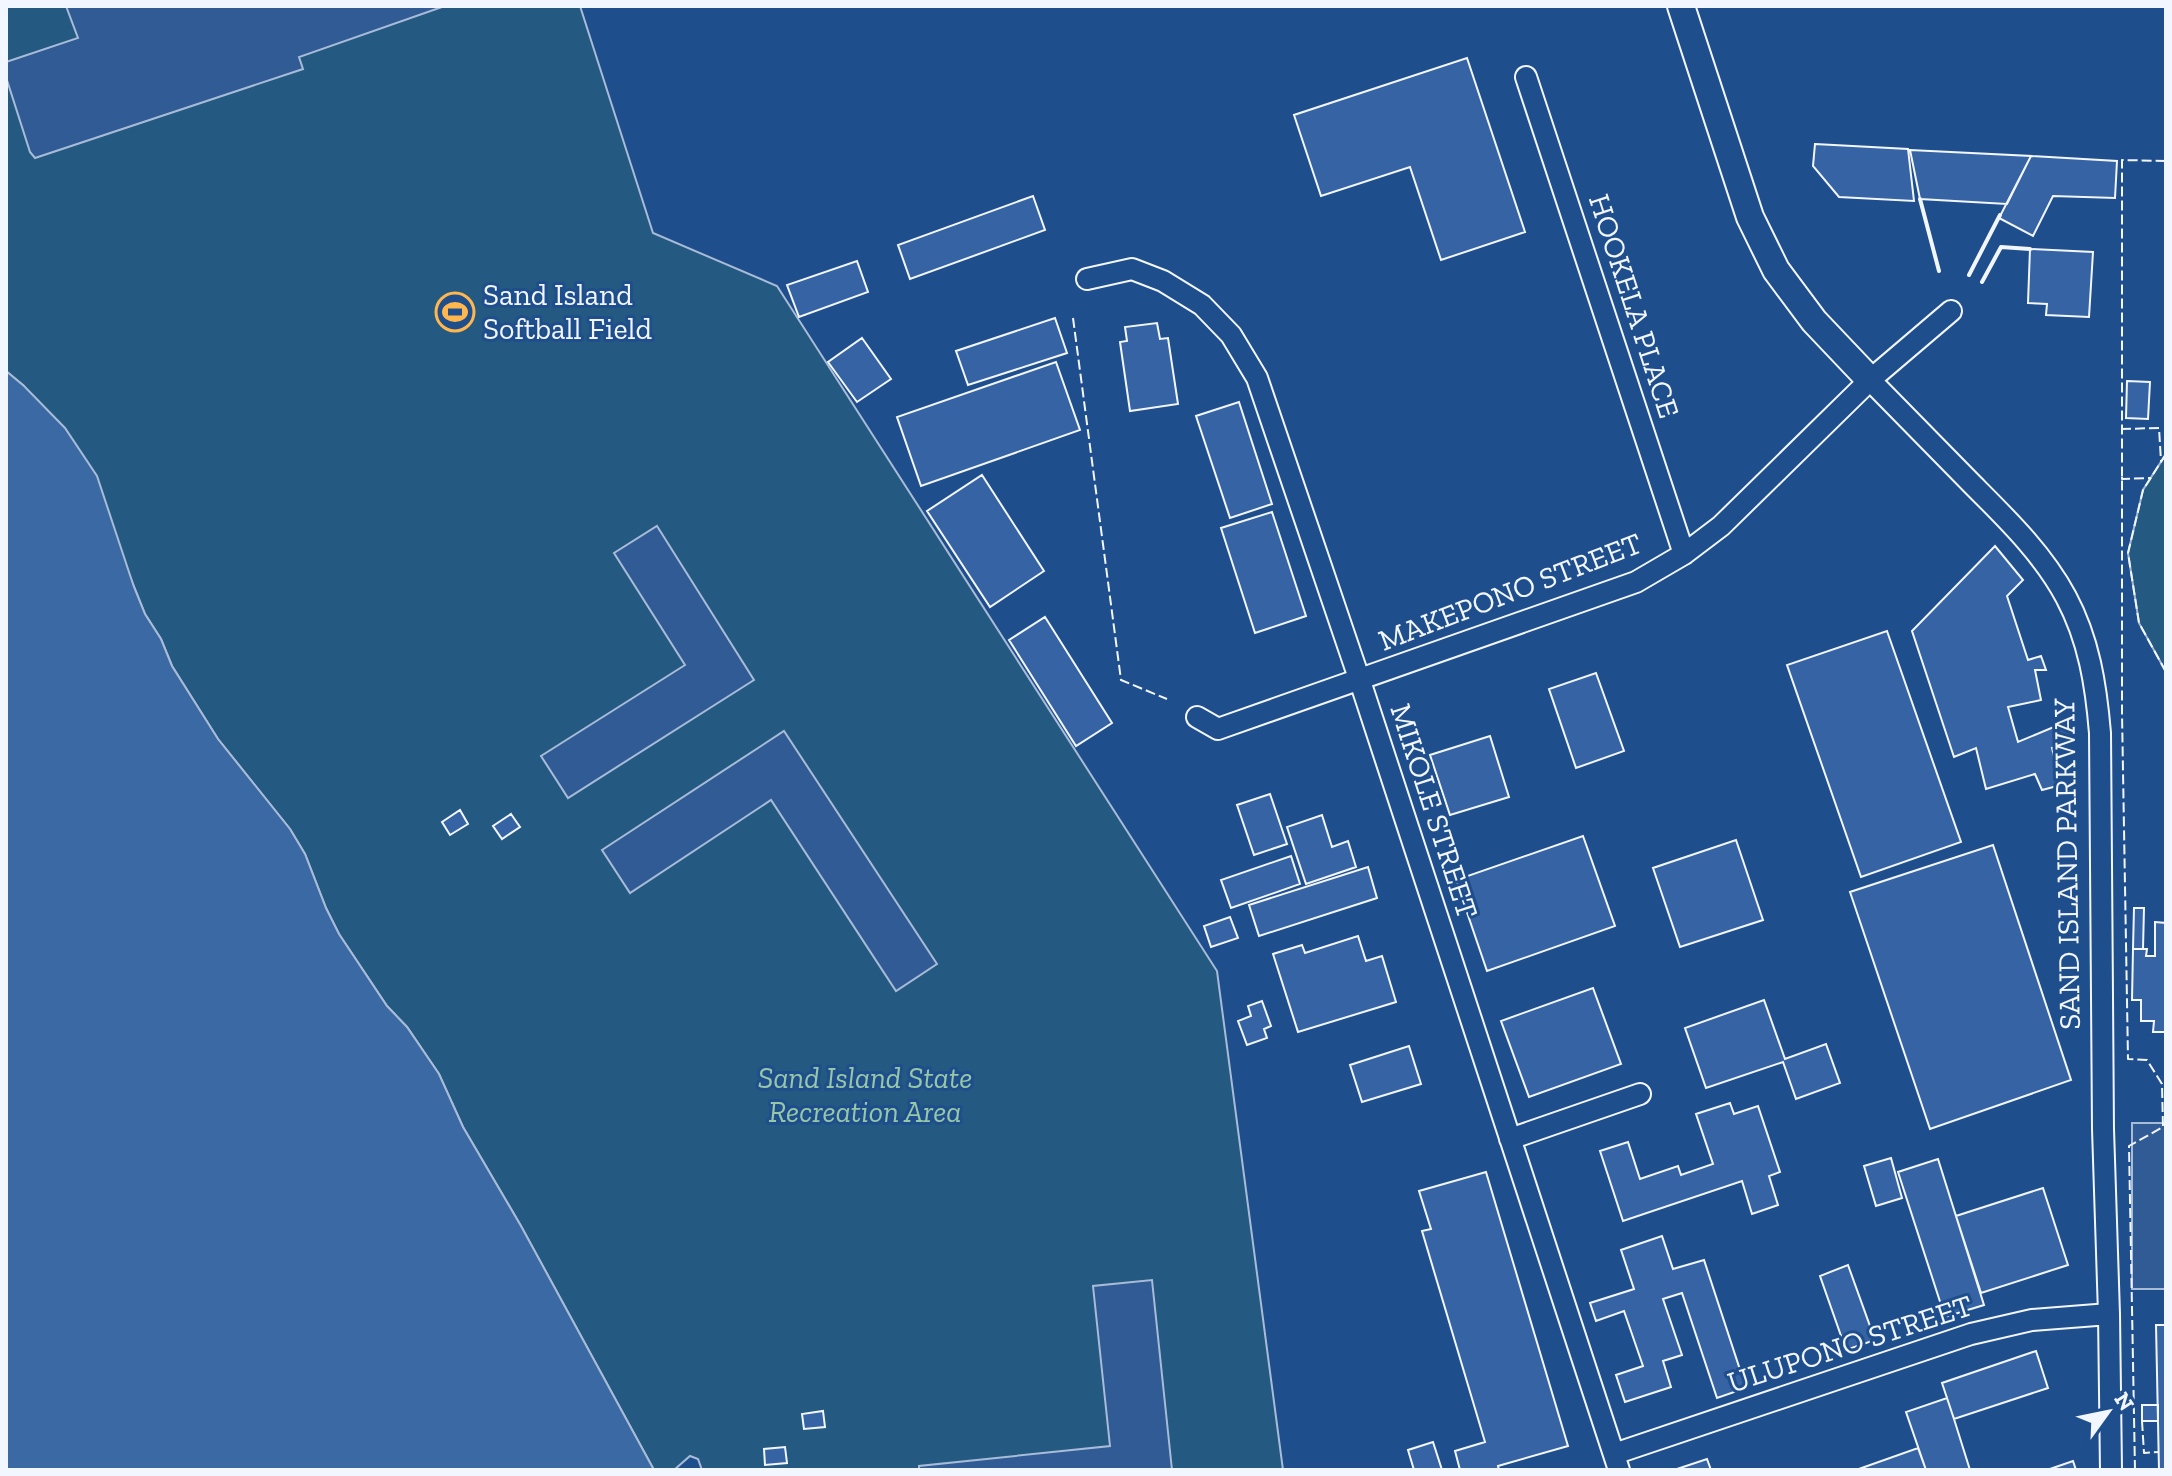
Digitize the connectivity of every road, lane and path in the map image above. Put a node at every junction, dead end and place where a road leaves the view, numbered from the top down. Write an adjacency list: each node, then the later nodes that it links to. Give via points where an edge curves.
1 (1681, 6): 5 (main road, SAND ISLAND PARKWAY, via 1750,217 1776,270 1814,321)
2 (1526, 77): 6 (street, HOOKELA PLACE)
3 (1087, 279): 7 (street, MIKOLE STREET, via 1132,269 1163,281 1202,305 1231,335 1257,378)
4 (1951, 311): 5 (street, MAKEPONO STREET)
5 (1870, 380): 6 (street, MAKEPONO STREET, via 1721,526); 11 (street, SAND ISLAND PARKWAY, via 2041,558 2085,640 2100,733)
6 (1684, 554): 7 (street, MAKEPONO STREET, via 1636,582)
7 (1360, 681): 8 (street, MAKEPONO STREET, via 1218,729); 10 (street, MIKOLE STREET)
8 (1197, 717)
9 (1640, 1094): 10 (street)
10 (1510, 1139): 12 (street, MIKOLE STREET)
11 (2109, 1314): 12 (street, ULUPONO STREET, via 2032,1320 1971,1334); 13 (street, SAND ISLAND PARKWAY)
12 (1616, 1462)
13 (2111, 1470)

